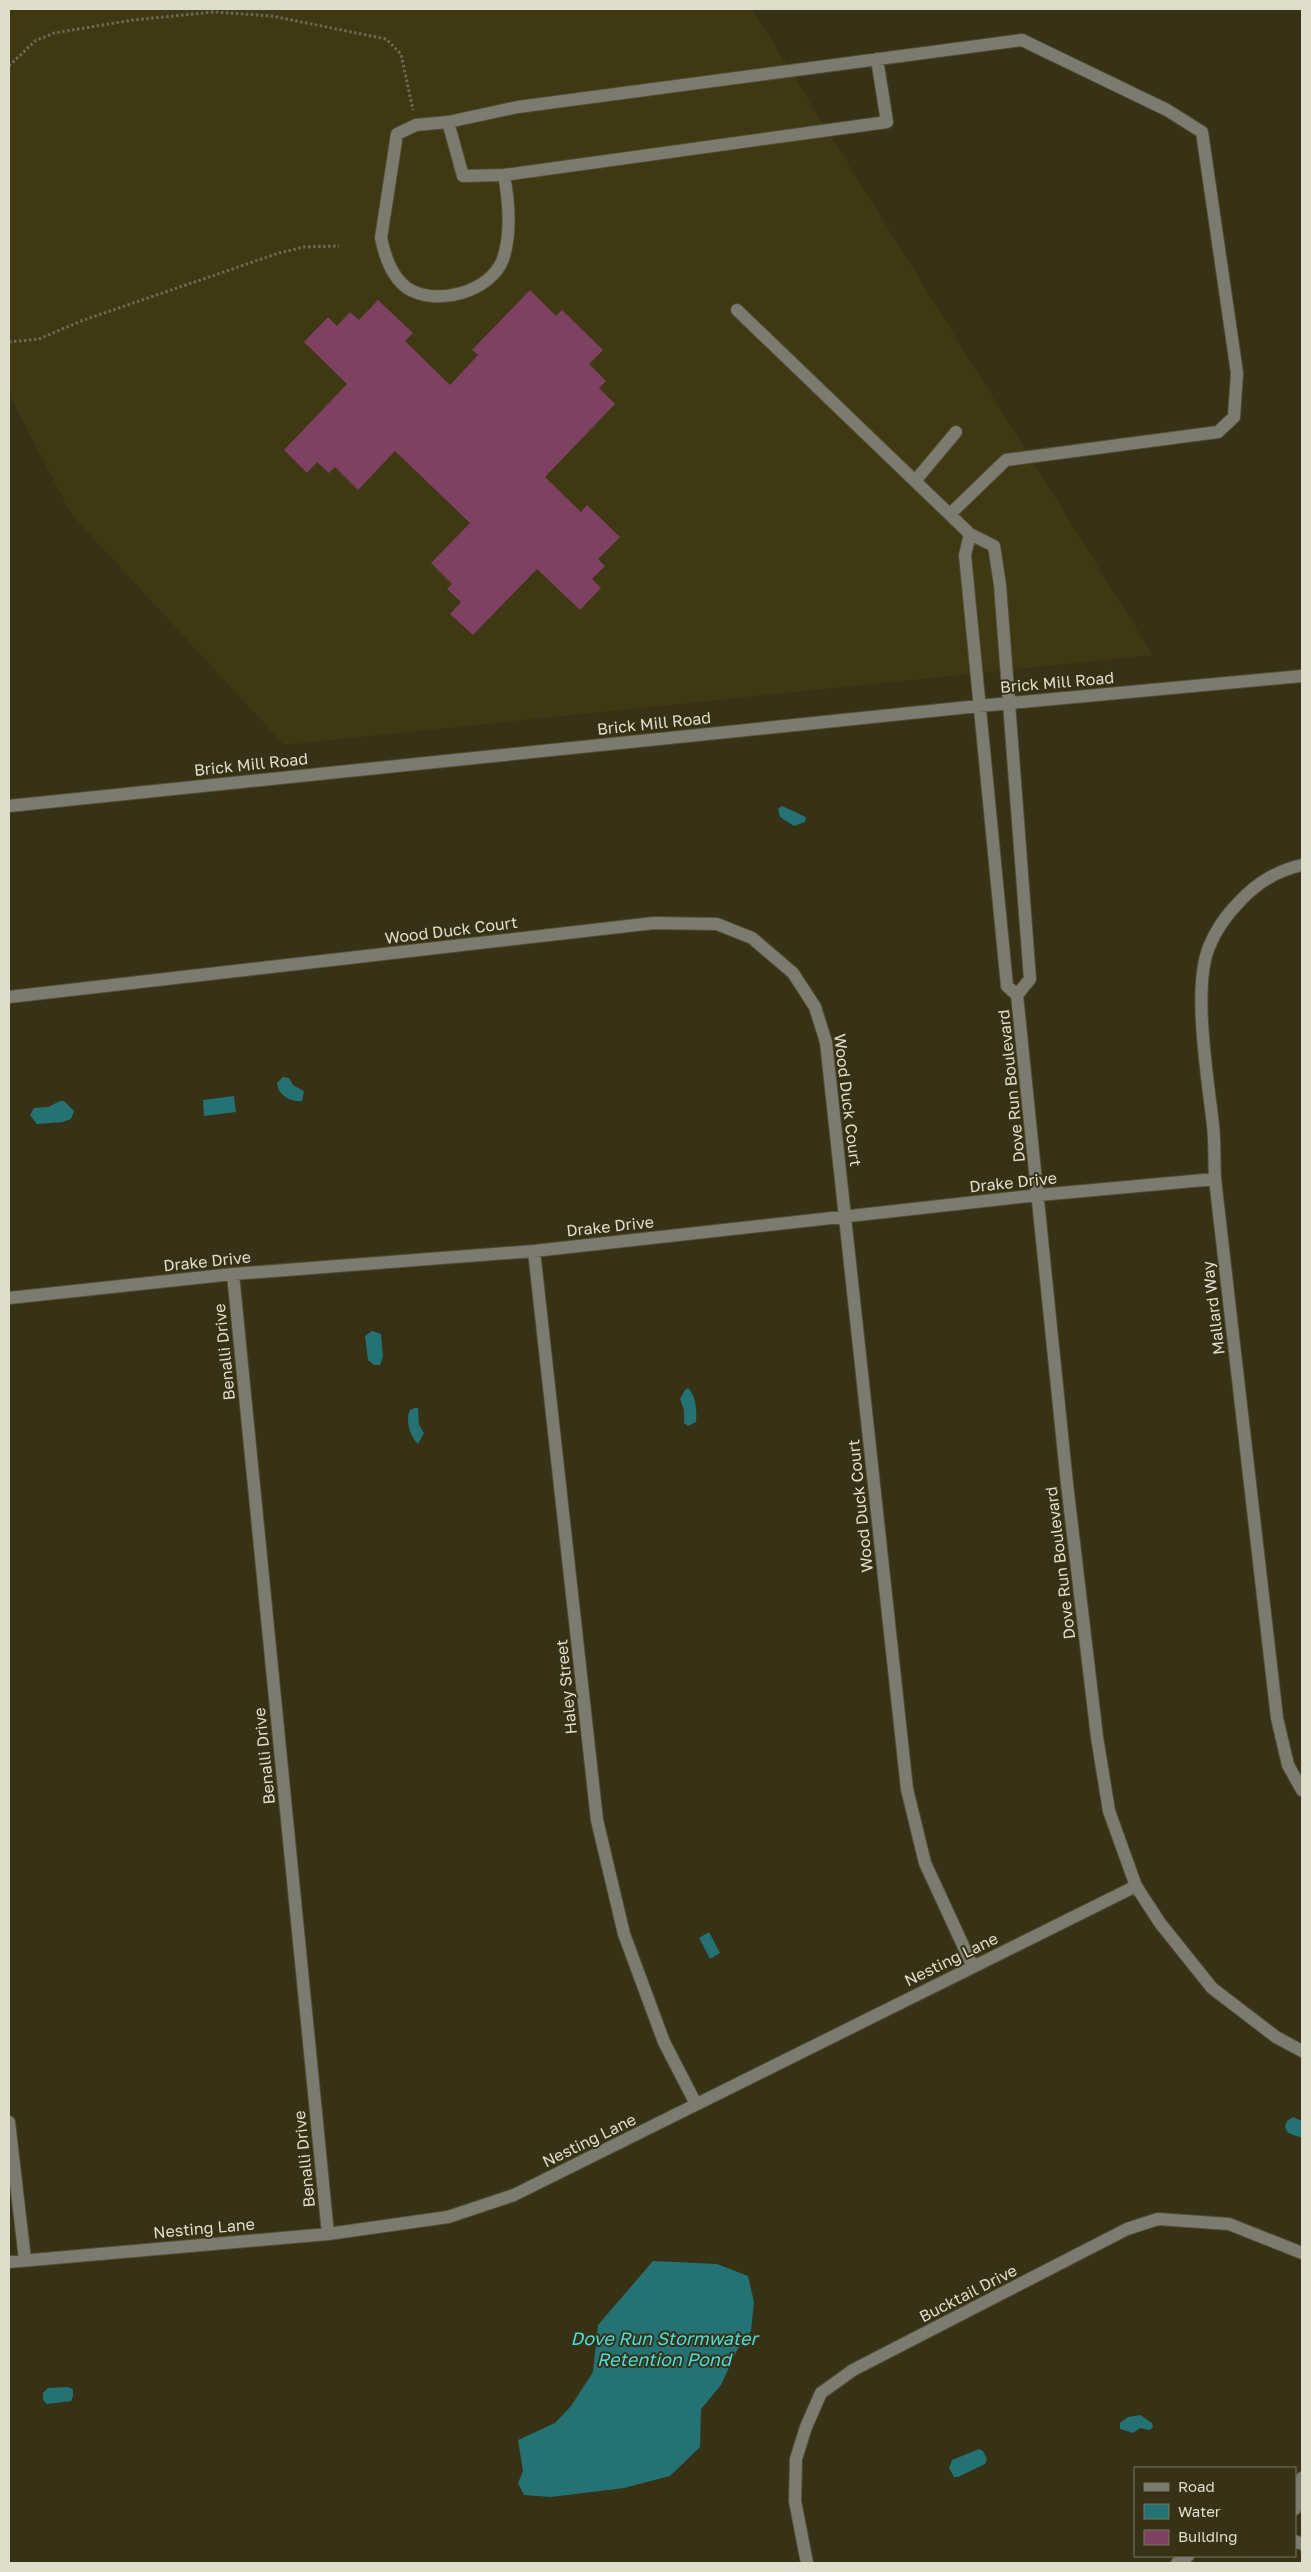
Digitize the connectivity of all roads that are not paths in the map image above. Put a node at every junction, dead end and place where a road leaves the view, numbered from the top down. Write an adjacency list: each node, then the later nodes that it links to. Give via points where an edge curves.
1 (877, 59): 2 (street, via 518,107); 3 (street, via 886,122); 7 (street, via 1022,40 1167,110 1202,132 1237,373 1234,417 1218,432 1006,460)
2 (448, 122): 3 (street, via 463,176); 3 (street, via 416,125 397,134 381,238 384,255 392,271 407,288 447,296 467,292 486,281 502,260 508,236 509,203)
3 (504, 175)
4 (737, 310): 6 (street)
5 (956, 432): 6 (street)
6 (915, 481): 7 (street)
7 (950, 514): 8 (street)
8 (970, 534): 10 (street, Dove Run Boulevard, via 994,546); 11 (street, Dove Run Boulevard, via 965,555)
9 (1302, 676): 10 (street, Brick Mill Road)
10 (1010, 703): 11 (street, Brick Mill Road); 14 (street, Dove Run Boulevard, via 1030,979)
11 (979, 706): 12 (street, Brick Mill Road); 14 (street, Dove Run Boulevard, via 1007,986)
12 (9, 806)
13 (1302, 865): 16 (street, Mallard Way, via 1287,868 1251,889 1224,918 1208,948 1201,988)
14 (1017, 995): 17 (street, Dove Run Boulevard)
15 (9, 997): 18 (street, Wood Duck Court, via 654,923 717,924 752,938 793,973 815,1007 826,1042)
16 (1215, 1179): 17 (street, Drake Drive); 22 (street, Mallard Way, via 1277,1718 1288,1765)
17 (1038, 1195): 18 (street, Drake Drive); 23 (street, Dove Run Boulevard, via 1097,1737 1109,1811)
18 (846, 1217): 19 (street, Drake Drive); 24 (street, Wood Duck Court, via 907,1789 925,1863)
19 (534, 1250): 20 (street, Drake Drive); 26 (street, Haley Street, via 596,1820 624,1934 664,2042)
20 (233, 1274): 21 (street, Drake Drive); 28 (street, Benalli Drive)
21 (9, 1298)
22 (1302, 1790)
23 (1136, 1886): 24 (street, Nesting Lane); 25 (street, Dove Run Boulevard, via 1160,1923 1212,1988 1276,2038)
24 (973, 1966): 26 (street, Nesting Lane)
25 (1302, 2051)
26 (696, 2104): 28 (street, Nesting Lane, via 514,2195 448,2217)
27 (9, 2122): 30 (street)
28 (328, 2234): 30 (street, Nesting Lane)
29 (1302, 2253): 34 (street, Bucktail Drive, via 1230,2224 1158,2219 1127,2229 853,2370 821,2393 796,2459 795,2501)
30 (25, 2260): 31 (street, Nesting Lane)
31 (9, 2262)
32 (1302, 2478): 33 (street)
33 (1296, 2505)
34 (807, 2563)

